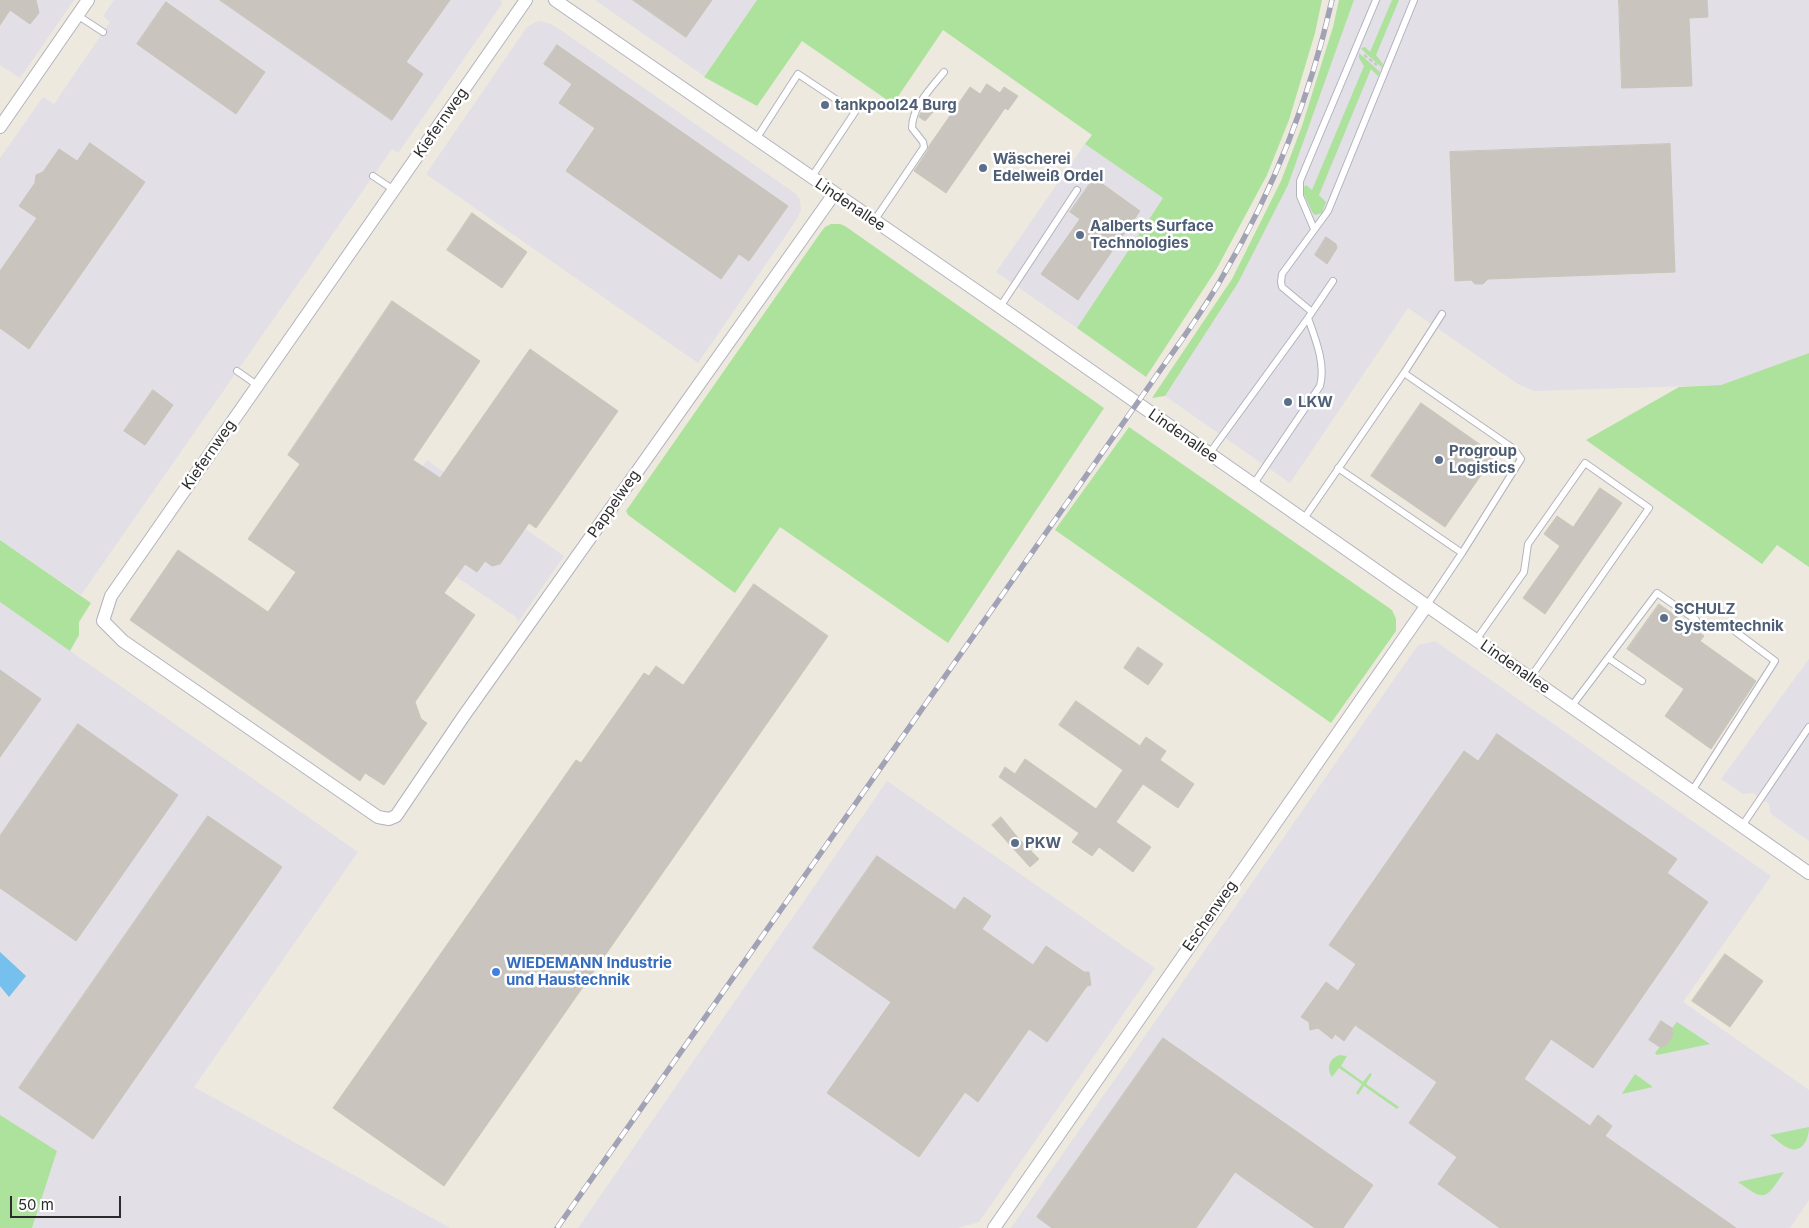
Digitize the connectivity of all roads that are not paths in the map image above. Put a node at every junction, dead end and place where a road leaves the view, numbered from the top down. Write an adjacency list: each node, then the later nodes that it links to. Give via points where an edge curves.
1 (88, 0): 6 (street)
2 (526, 0): 13 (street, Kiefernweg)
3 (555, 0): 10 (street, Lindenallee)
4 (1376, 0): 17 (lane, via 1299,186)
5 (1414, 0): 17 (lane, via 1328,211)
6 (77, 15): 7 (lane); 9 (street)
7 (103, 32)
8 (944, 72): 16 (lane, via 912,117 912,128 924,147)
9 (0, 127)
10 (756, 139): 12 (street, Lindenallee); 12 (lane, via 798,74 855,112)
11 (373, 176): 13 (lane)
12 (811, 178): 15 (street, Lindenallee)
13 (394, 190): 24 (street, Kiefernweg)
14 (1077, 190): 19 (lane)
15 (834, 194): 16 (street, Lindenallee); 40 (street, Pappelweg)
16 (874, 221): 19 (street, Lindenallee)
17 (1314, 229): 21 (lane, via 1280,278 1285,290)
18 (1333, 281): 21 (lane)
19 (1000, 307): 25 (street, Lindenallee)
20 (1442, 314): 23 (lane)
21 (1310, 315): 25 (lane); 27 (lane, via 1322,370 1320,386)
22 (237, 371): 24 (lane)
23 (1404, 373): 26 (lane); 29 (lane, via 1514,449 1522,459)
24 (258, 385): 40 (street, Kiefernweg, via 111,596 103,621 123,641 372,814 384,819)
25 (1209, 454): 27 (street, Lindenallee)
26 (1338, 468): 28 (lane); 29 (lane)
27 (1253, 485): 28 (street, Lindenallee)
28 (1303, 520): 30 (street, Lindenallee)
29 (1462, 554): 30 (lane)
30 (1427, 605): 33 (street, Lindenallee); 43 (street, Eschenweg)
31 (1696, 620): 34 (lane, via 1657,593)
32 (1736, 632): 39 (lane, via 1775,661)
33 (1476, 640): 35 (street, Lindenallee); 35 (lane, via 1524,572 1528,544 1585,463 1649,508)
34 (1608, 658): 36 (lane); 37 (lane)
35 (1530, 678): 37 (street, Lindenallee)
36 (1642, 681)
37 (1571, 707): 39 (street, Lindenallee)
38 (1809, 727): 41 (lane)
39 (1692, 791): 41 (street, Lindenallee)
40 (396, 816)
41 (1742, 826): 42 (street, Lindenallee)
42 (1809, 873)
43 (994, 1228)

